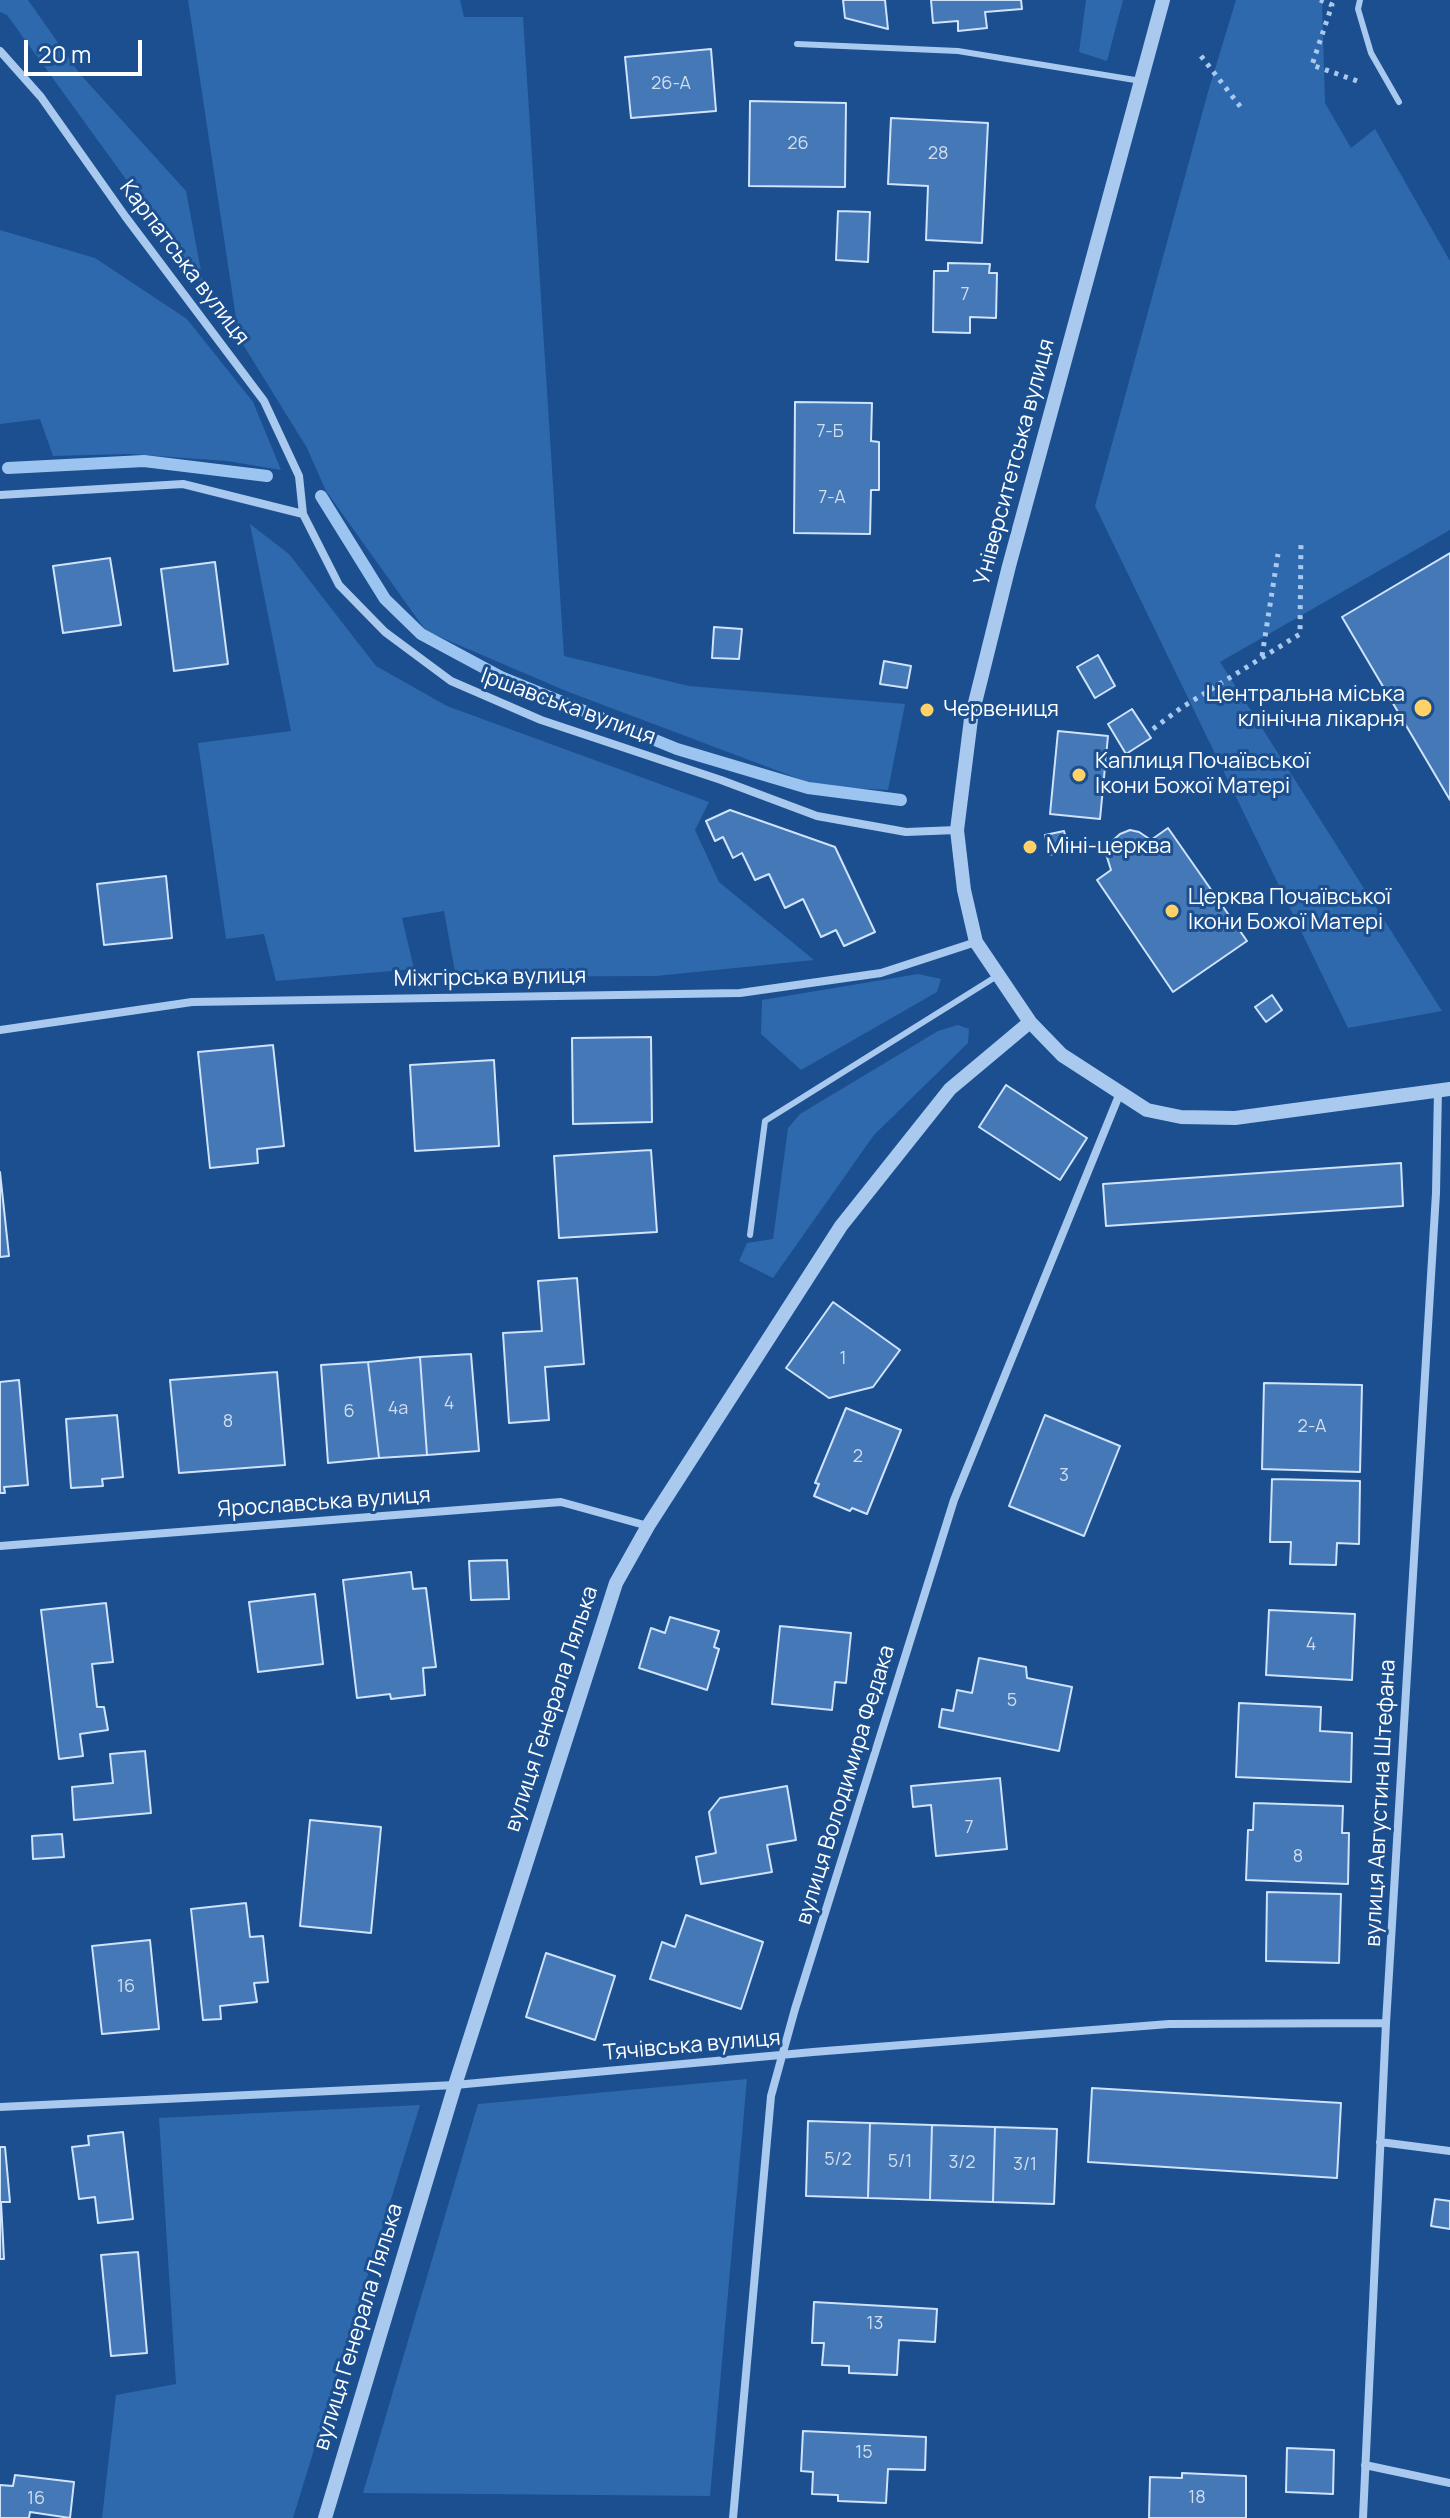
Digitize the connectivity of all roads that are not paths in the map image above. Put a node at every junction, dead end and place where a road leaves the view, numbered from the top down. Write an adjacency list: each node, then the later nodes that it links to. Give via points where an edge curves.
1 (1163, 0): 5 (street, Університетська вулиця)
2 (1360, 0): 6 (lane, via 1371,53)
3 (797, 44): 5 (lane, via 958,51)
4 (0, 51): 8 (street, Карпатська вулиця, via 41,97 264,401 299,476)
5 (1141, 81): 9 (street, Університетська вулиця, via 971,719)
6 (1399, 102)
7 (0, 495): 8 (street, via 183,484)
8 (303, 514): 9 (street, Іршавська вулиця, via 339,585 385,632 451,681 541,720 817,816 906,832)
9 (957, 830): 10 (street, Університетська вулиця)
10 (976, 942): 11 (street, Університетська вулиця); 13 (street, Міжгірська вулиця, via 881,973 740,993 192,1002)
11 (997, 976): 12 (street, Університетська вулиця); 16 (lane, via 765,1121)
12 (1030, 1022): 15 (street, Університетська вулиця, via 1062,1055); 17 (street, вулиця Генерала Лялька, via 950,1089 841,1226)
13 (0, 1030)
14 (1444, 1090): 15 (street, Університетська вулиця, via 1235,1118 1147,1110); 19 (street, вулиця Августина Штефана)
15 (1120, 1093): 20 (street, вулиця Володимира Федака, via 954,1500)
16 (750, 1235)
17 (648, 1526): 18 (street, Ярославська вулиця, via 561,1502); 21 (street, вулиця Генерала Лялька, via 616,1583)
18 (0, 1546)
19 (1386, 2023): 20 (street, Тячівська вулиця, via 1169,2024); 23 (street, вулиця Августина Штефана)
20 (781, 2057): 21 (street, Тячівська вулиця); 28 (street, вулиця Володимира Федака, via 771,2096)
21 (455, 2085): 22 (street, Тячівська вулиця); 27 (street, вулиця Генерала Лялька)
22 (0, 2107)
23 (1380, 2142): 24 (street); 25 (street, вулиця Августина Штефана)
24 (1450, 2151)
25 (1365, 2465): 26 (street); 29 (street, вулиця Августина Штефана)
26 (1450, 2483)
27 (325, 2518)
28 (733, 2518)
29 (1363, 2518)

